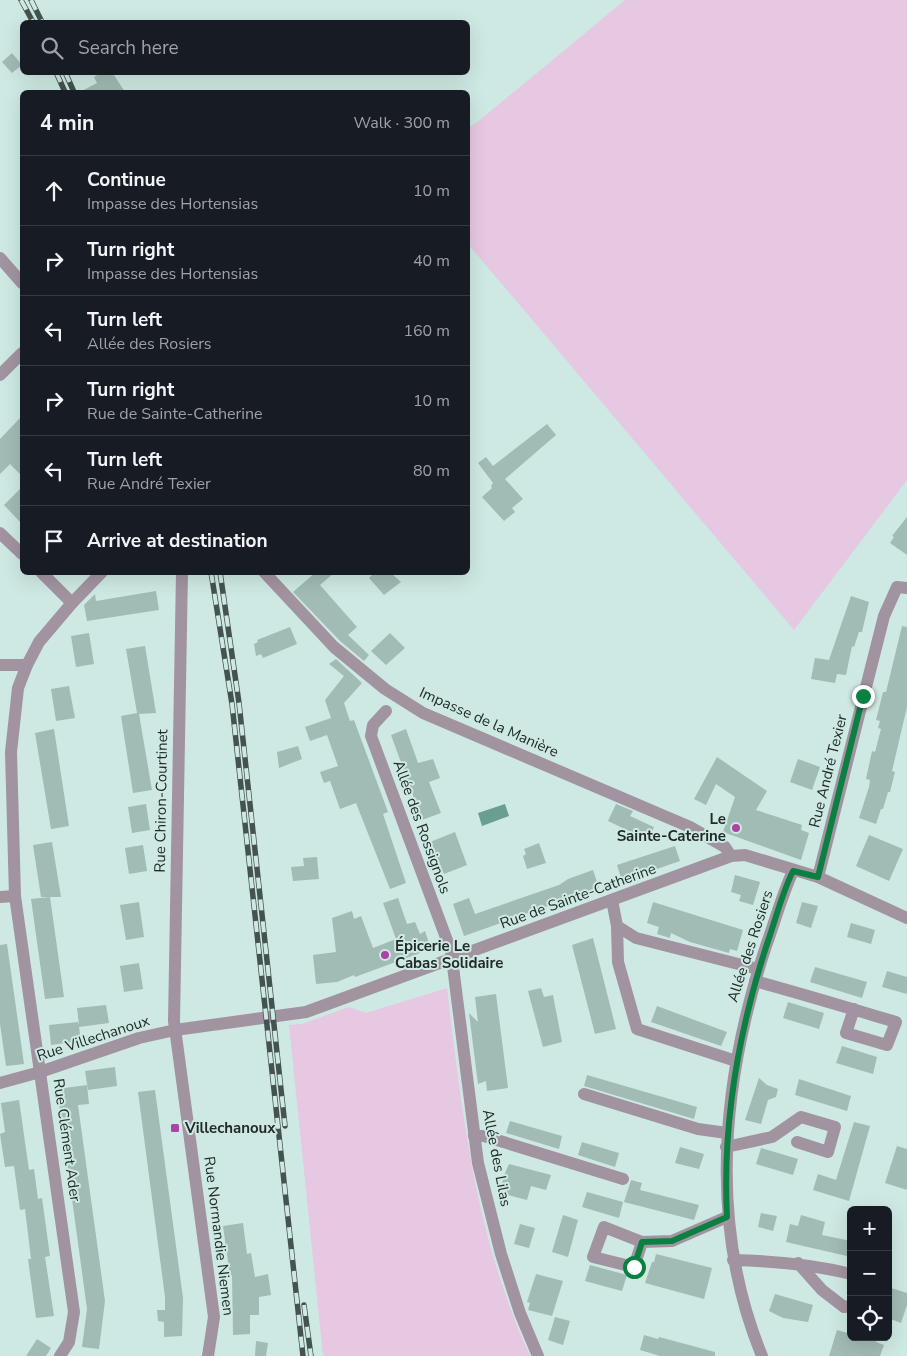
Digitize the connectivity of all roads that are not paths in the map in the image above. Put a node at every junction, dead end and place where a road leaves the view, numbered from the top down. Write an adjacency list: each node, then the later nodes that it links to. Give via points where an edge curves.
1 (0, 258): 2 (street)
2 (20, 280)
3 (20, 355): 4 (street)
4 (0, 375)
5 (0, 533): 6 (street)
6 (20, 552)
7 (44, 575): 12 (street)
8 (99, 575): 12 (street, Rue Clément Ader)
9 (182, 575): 28 (street, Rue Chiron-Courtinet)
10 (267, 575): 16 (street, Impasse de la Manière, via 334,647 404,702 432,717 690,827 725,847)
11 (902, 588): 18 (street, Rue André Texier, via 884,616)
12 (72, 603): 13 (street, Rue Clément Ader, via 39,642)
13 (27, 665): 14 (street); 20 (street, Rue Clément Ader, via 18,688 12,752)
14 (0, 666)
15 (386, 712): 24 (street, Allée des Rossignols, via 373,725 371,736)
16 (731, 856): 17 (street, Rue de Sainte-Catherine, via 746,855); 21 (street, Rue de Sainte-Catherine)
17 (793, 871): 18 (street, Rue de Sainte-Catherine); 25 (street, Allée des Rosiers)
18 (818, 877): 22 (street, Rue de Sainte-Catherine)
19 (0, 896): 20 (street)
20 (15, 896): 30 (street, Rue Clément Ader)
21 (612, 900): 23 (street); 24 (street, Rue de Sainte-Catherine)
22 (907, 918)
23 (617, 926): 25 (street, via 636,938); 29 (street, via 618,962 637,1029)
24 (452, 959): 27 (street, Rue de Sainte-Catherine, via 306,1012); 34 (street, Allée des Lilas)
25 (757, 975): 26 (street); 29 (street, Allée des Rosiers)
26 (854, 1009)
27 (256, 1021): 28 (street, Rue Villechanoux)
28 (175, 1030): 30 (street, Rue Villechanoux, via 109,1046); 45 (street, Rue Normandie Niemen, via 214,1317)
29 (736, 1061): 33 (street, Allée des Rosiers)
30 (40, 1072): 31 (street, Rue Villechanoux); 44 (street, Rue Clément Ader, via 74,1312 69,1342)
31 (0, 1083)
32 (584, 1094): 33 (street, via 698,1129)
33 (727, 1133): 36 (street, Allée des Rosiers)
34 (474, 1136): 37 (street, via 484,1136); 46 (street, Allée des Lilas, via 500,1254)
35 (797, 1142): 36 (street, via 828,1152 835,1127 801,1117 772,1137)
36 (726, 1147): 38 (street, Allée des Rosiers)
37 (623, 1179)
38 (727, 1217): 39 (street, via 672,1241); 40 (street, Allée des Rosiers)
39 (642, 1242)
40 (733, 1260): 41 (street); 47 (street, Allée des Rosiers)
41 (798, 1263): 42 (street); 43 (street, via 822,1290)
42 (847, 1273)
43 (847, 1307)
44 (60, 1356)
45 (208, 1356)
46 (538, 1356)
47 (762, 1356)

